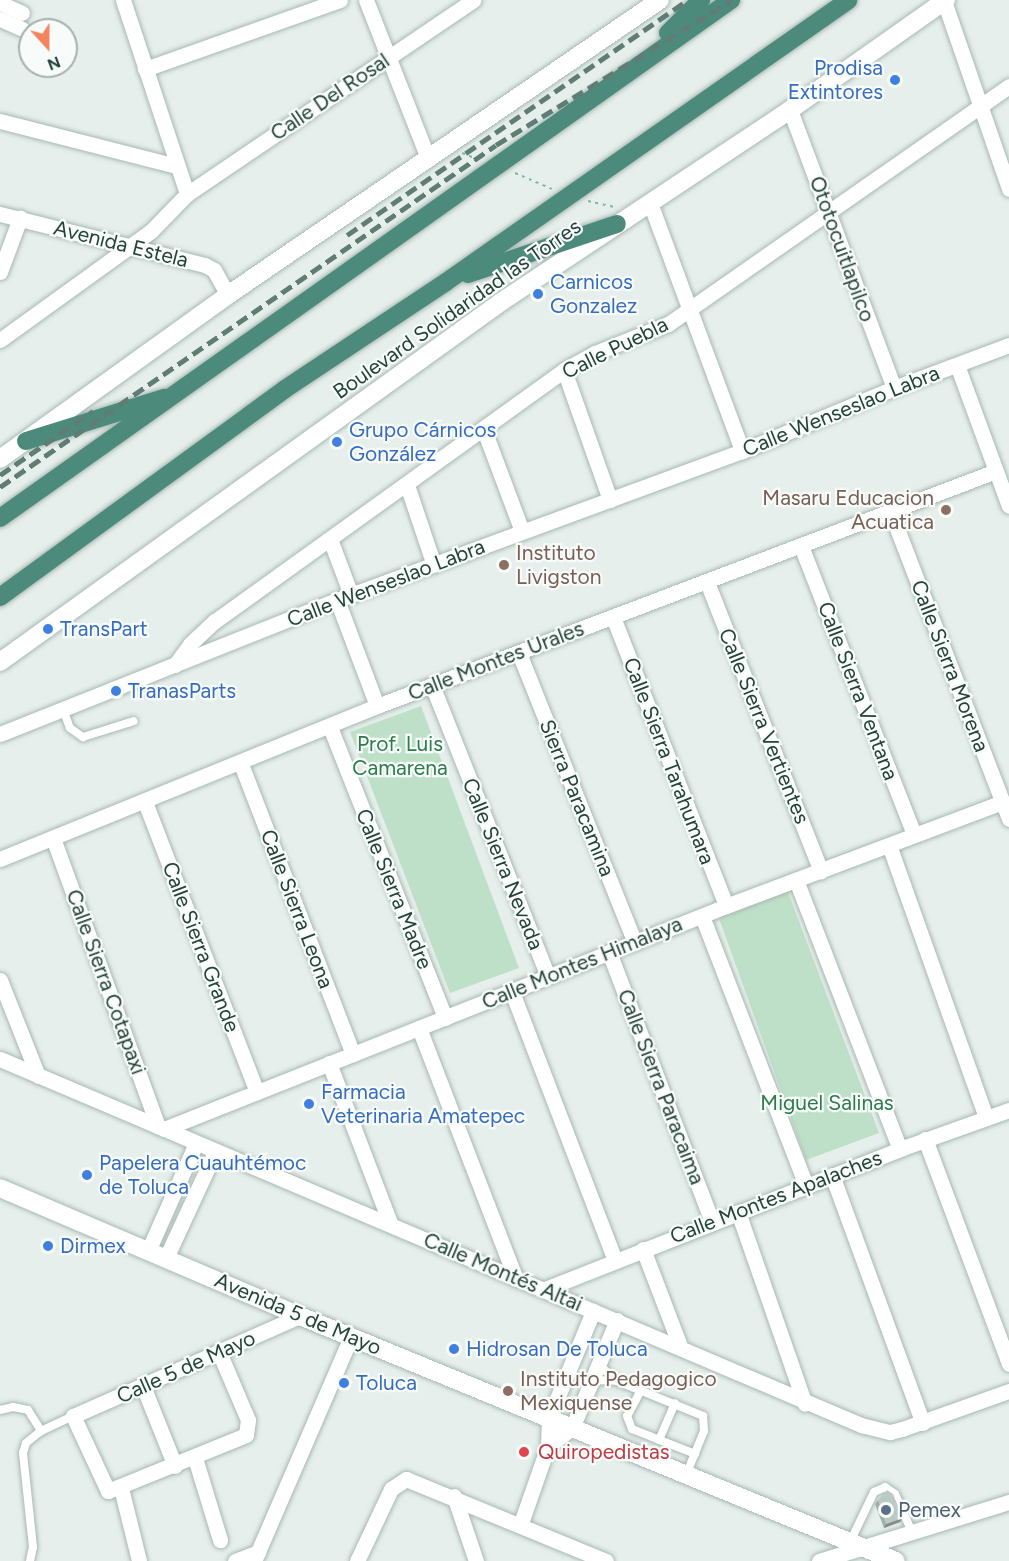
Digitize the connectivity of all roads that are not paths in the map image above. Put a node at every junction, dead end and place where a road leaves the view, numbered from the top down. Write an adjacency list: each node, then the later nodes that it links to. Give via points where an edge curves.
1 (123, 0): 16 (street)
2 (340, 0): 16 (street)
3 (366, 0): 14 (street)
4 (473, 0): 14 (street, Calle Del Rosal)
5 (660, 0): 21 (main road)
6 (701, 0): 15 (highway)
7 (731, 0): 15 (highway)
8 (848, 0): 32 (highway, Boulevard Solidaridad las Torres)
9 (945, 1): 18 (street); 19 (main road, Boulevard Solidaridad las Torres)
10 (0, 3): 11 (street)
11 (22, 13)
12 (0, 19): 13 (street)
13 (18, 27)
14 (389, 57): 21 (street); 24 (street, Calle Del Rosal)
15 (634, 67): 40 (highway)
16 (144, 69): 22 (street)
17 (1009, 86): 18 (street, Calle Puebla)
18 (981, 106): 23 (street); 26 (street, Calle Puebla)
19 (790, 110): 25 (main road, Boulevard Solidaridad las Torres); 26 (street, Ototocuitlapilco)
20 (0, 120): 22 (street)
21 (428, 159): 33 (main road)
22 (176, 166): 24 (street)
23 (1009, 189)
24 (187, 194): 30 (street, Calle Del Rosal)
25 (642, 207): 29 (main road, Boulevard Solidaridad las Torres); 34 (street)
26 (830, 213): 34 (street, Calle Puebla); 39 (street, Ototocuitlapilco)
27 (0, 214): 28 (street, Avenida Estela)
28 (20, 218): 30 (street, Avenida Estela); 31 (street)
29 (617, 224): 32 (highway); 60 (main road, Boulevard Solidaridad las Torres, via 501,302)
30 (130, 247): 33 (street, Avenida Estela, via 206,265 214,270); 35 (street, Calle Del Rosal)
31 (0, 272)
32 (446, 282): 56 (highway, Boulevard Solidaridad las Torres, via 285,389)
33 (228, 295): 42 (main road)
34 (692, 308): 38 (street, Calle Puebla, via 668,324 610,346); 43 (street)
35 (0, 340)
36 (1009, 345): 37 (street, Calle Wenseslao Labra)
37 (957, 365): 39 (street, Calle Wenseslao Labra); 45 (street)
38 (564, 370): 41 (street, Calle Puebla); 47 (street)
39 (894, 388): 43 (street, Calle Wenseslao Labra)
40 (174, 396): 42 (highway, via 104,414); 50 (highway)
41 (484, 430): 46 (street, Calle Puebla); 51 (street)
42 (26, 441): 44 (main road)
43 (742, 451): 47 (street, Calle Wenseslao Labra)
44 (0, 459)
45 (996, 471): 48 (street); 49 (street, Calle Montes Urales)
46 (407, 485): 52 (street, Calle Puebla); 54 (street)
47 (610, 500): 51 (street, Calle Wenseslao Labra)
48 (1009, 506)
49 (891, 513): 53 (street, Calle Montes Urales); 70 (street, Calle Sierra Morena)
50 (0, 518)
51 (522, 531): 54 (street, Calle Wenseslao Labra)
52 (330, 539): 57 (street); 61 (street, Calle Puebla, via 215,621 190,644)
53 (801, 546): 55 (street, Calle Montes Urales); 72 (street, Calle Sierra Ventana)
54 (434, 565): 57 (street, Calle Wenseslao Labra)
55 (707, 582): 58 (street, Calle Montes Urales); 76 (street, Calle Sierra Vertientes)
56 (0, 597)
57 (344, 597): 61 (street, Calle Wenseslao Labra); 63 (street)
58 (613, 617): 59 (street, Calle Montes Urales); 78 (street, Calle Sierra Tarahumara)
59 (519, 653): 62 (street, Calle Montes Urales); 80 (street, Sierra Paracamina)
60 (0, 662)
61 (175, 665): 64 (street, Calle Wenseslao Labra)
62 (432, 685): 63 (street, Calle Montes Urales); 82 (street, Calle Sierra Nevada)
63 (377, 706): 66 (street, Calle Montes Urales)
64 (63, 709): 65 (lane, via 70,728 83,737); 67 (street, Calle Wenseslao Labra)
65 (134, 722)
66 (330, 727): 68 (street, Calle Montes Urales); 85 (street, Calle Sierra Madre)
67 (0, 734)
68 (241, 764): 69 (street, Calle Montes Urales); 87 (street, Calle Sierra Leona)
69 (144, 802): 73 (street, Calle Montes Urales); 91 (street, Calle Sierra Grande)
70 (1002, 802): 71 (street, Calle Sierra Morena); 72 (street, Calle Montes Himalaya)
71 (1009, 819)
72 (914, 835): 74 (street, Calle Montes Himalaya)
73 (53, 838): 75 (street, Calle Montes Urales); 94 (street, Calle Sierra Cotapaxi)
74 (889, 845): 76 (street, Calle Montes Himalaya); 93 (street)
75 (0, 859)
76 (821, 871): 77 (street, Calle Montes Himalaya)
77 (796, 880): 78 (street, Calle Montes Himalaya); 97 (street)
78 (726, 906): 79 (street, Calle Montes Himalaya)
79 (702, 915): 80 (street, Calle Montes Himalaya); 100 (street)
80 (634, 943): 81 (street, Calle Montes Himalaya)
81 (609, 952): 82 (street, Calle Montes Himalaya); 103 (street, Calle Sierra Paracaima)
82 (548, 977): 84 (street, Calle Montes Himalaya)
83 (0, 980): 90 (street)
84 (512, 992): 85 (street, Calle Montes Himalaya); 108 (street)
85 (445, 1017): 86 (street, Calle Montes Himalaya)
86 (419, 1028): 87 (street, Calle Montes Himalaya); 109 (street)
87 (353, 1054): 89 (street, Calle Montes Himalaya)
88 (0, 1059): 90 (street, Calle Montés Altai)
89 (329, 1063): 91 (street, Calle Montes Himalaya); 104 (street)
90 (38, 1076): 94 (street, Calle Montés Altai)
91 (257, 1092): 94 (street, Calle Montes Himalaya)
92 (1009, 1110): 93 (street, Calle Montes Apalaches)
93 (986, 1118): 95 (street, Calle Montes Apalaches)
94 (161, 1127): 96 (street, Calle Montés Altai)
95 (925, 1139): 97 (street, Calle Montes Apalaches); 118 (street)
96 (196, 1143): 98 (street, Calle Montés Altai); 106 (street)
97 (900, 1149): 99 (street, Calle Montes Apalaches)
98 (215, 1152): 104 (street, Calle Montés Altai); 107 (street)
99 (832, 1175): 100 (street, Calle Montes Apalaches); 129 (street)
100 (806, 1186): 102 (street, Calle Montes Apalaches)
101 (0, 1188): 106 (main road, Avenida 5 de Mayo)
102 (738, 1212): 103 (street, Calle Montes Apalaches); 125 (street)
103 (712, 1222): 105 (street, Calle Montes Apalaches)
104 (390, 1223): 109 (street, Calle Montés Altai)
105 (643, 1249): 108 (street, Calle Montes Apalaches); 115 (street)
106 (148, 1251): 107 (main road, Avenida 5 de Mayo)
107 (166, 1258): 112 (main road, Avenida 5 de Mayo)
108 (615, 1260): 110 (street, Calle Montes Apalaches)
109 (516, 1279): 110 (street, Calle Montés Altai)
110 (545, 1288): 111 (street, Calle Montés Altai)
111 (593, 1311): 113 (street, Calle Montés Altai); 128 (street)
112 (300, 1316): 114 (main road, Avenida 5 de Mayo); 116 (street, Calle 5 de Mayo)
113 (617, 1320): 115 (street, Calle Montés Altai); 117 (street)
114 (351, 1337): 128 (main road, Avenida 5 de Mayo); 145 (street)
115 (680, 1346): 125 (street, Calle Montés Altai)
116 (219, 1352): 121 (street, Calle 5 de Mayo); 135 (street, via 248,1429 240,1438)
117 (598, 1364): 119 (street); 120 (lane)
118 (1009, 1364)
119 (592, 1380): 120 (lane); 130 (street)
120 (617, 1381): 123 (lane)
121 (143, 1386): 127 (street, Calle 5 de Mayo); 136 (street)
122 (1009, 1391): 129 (street, Calle Montés Altai)
123 (640, 1392): 124 (lane); 132 (lane, via 628,1423 637,1432)
124 (675, 1403): 132 (lane); 134 (lane, via 703,1416 704,1431)
125 (805, 1404): 129 (street, Calle Montés Altai, via 876,1430 890,1432)
126 (0, 1410): 131 (lane, via 28,1410)
127 (73, 1416): 131 (lane); 138 (street, via 105,1488)
128 (549, 1418): 130 (main road, Avenida 5 de Mayo); 133 (street)
129 (923, 1423)
130 (572, 1428): 133 (street); 137 (main road, Avenida 5 de Mayo)
131 (41, 1431): 146 (lane, via 26,1443 23,1453 33,1546)
132 (659, 1440): 134 (lane)
133 (548, 1446): 141 (street)
134 (695, 1454): 137 (lane)
135 (195, 1458): 136 (street); 143 (street)
136 (174, 1466): 138 (street)
137 (686, 1476): 144 (main road, Avenida 5 de Mayo)
138 (121, 1488): 147 (street)
139 (454, 1496): 141 (street); 149 (street, via 414,1480 397,1482); 150 (street)
140 (1009, 1502): 142 (street)
141 (521, 1523): 151 (street)
142 (912, 1532): 144 (street); 144 (lane, via 895,1494 885,1487 874,1492)
143 (220, 1540)
144 (855, 1545): 152 (street); 153 (main road, Avenida 5 de Mayo)
145 (256, 1556): 148 (street)
146 (30, 1561)
147 (140, 1561)
148 (235, 1561)
149 (357, 1561)
150 (476, 1561)
151 (606, 1561)
152 (819, 1561)
153 (896, 1561)

